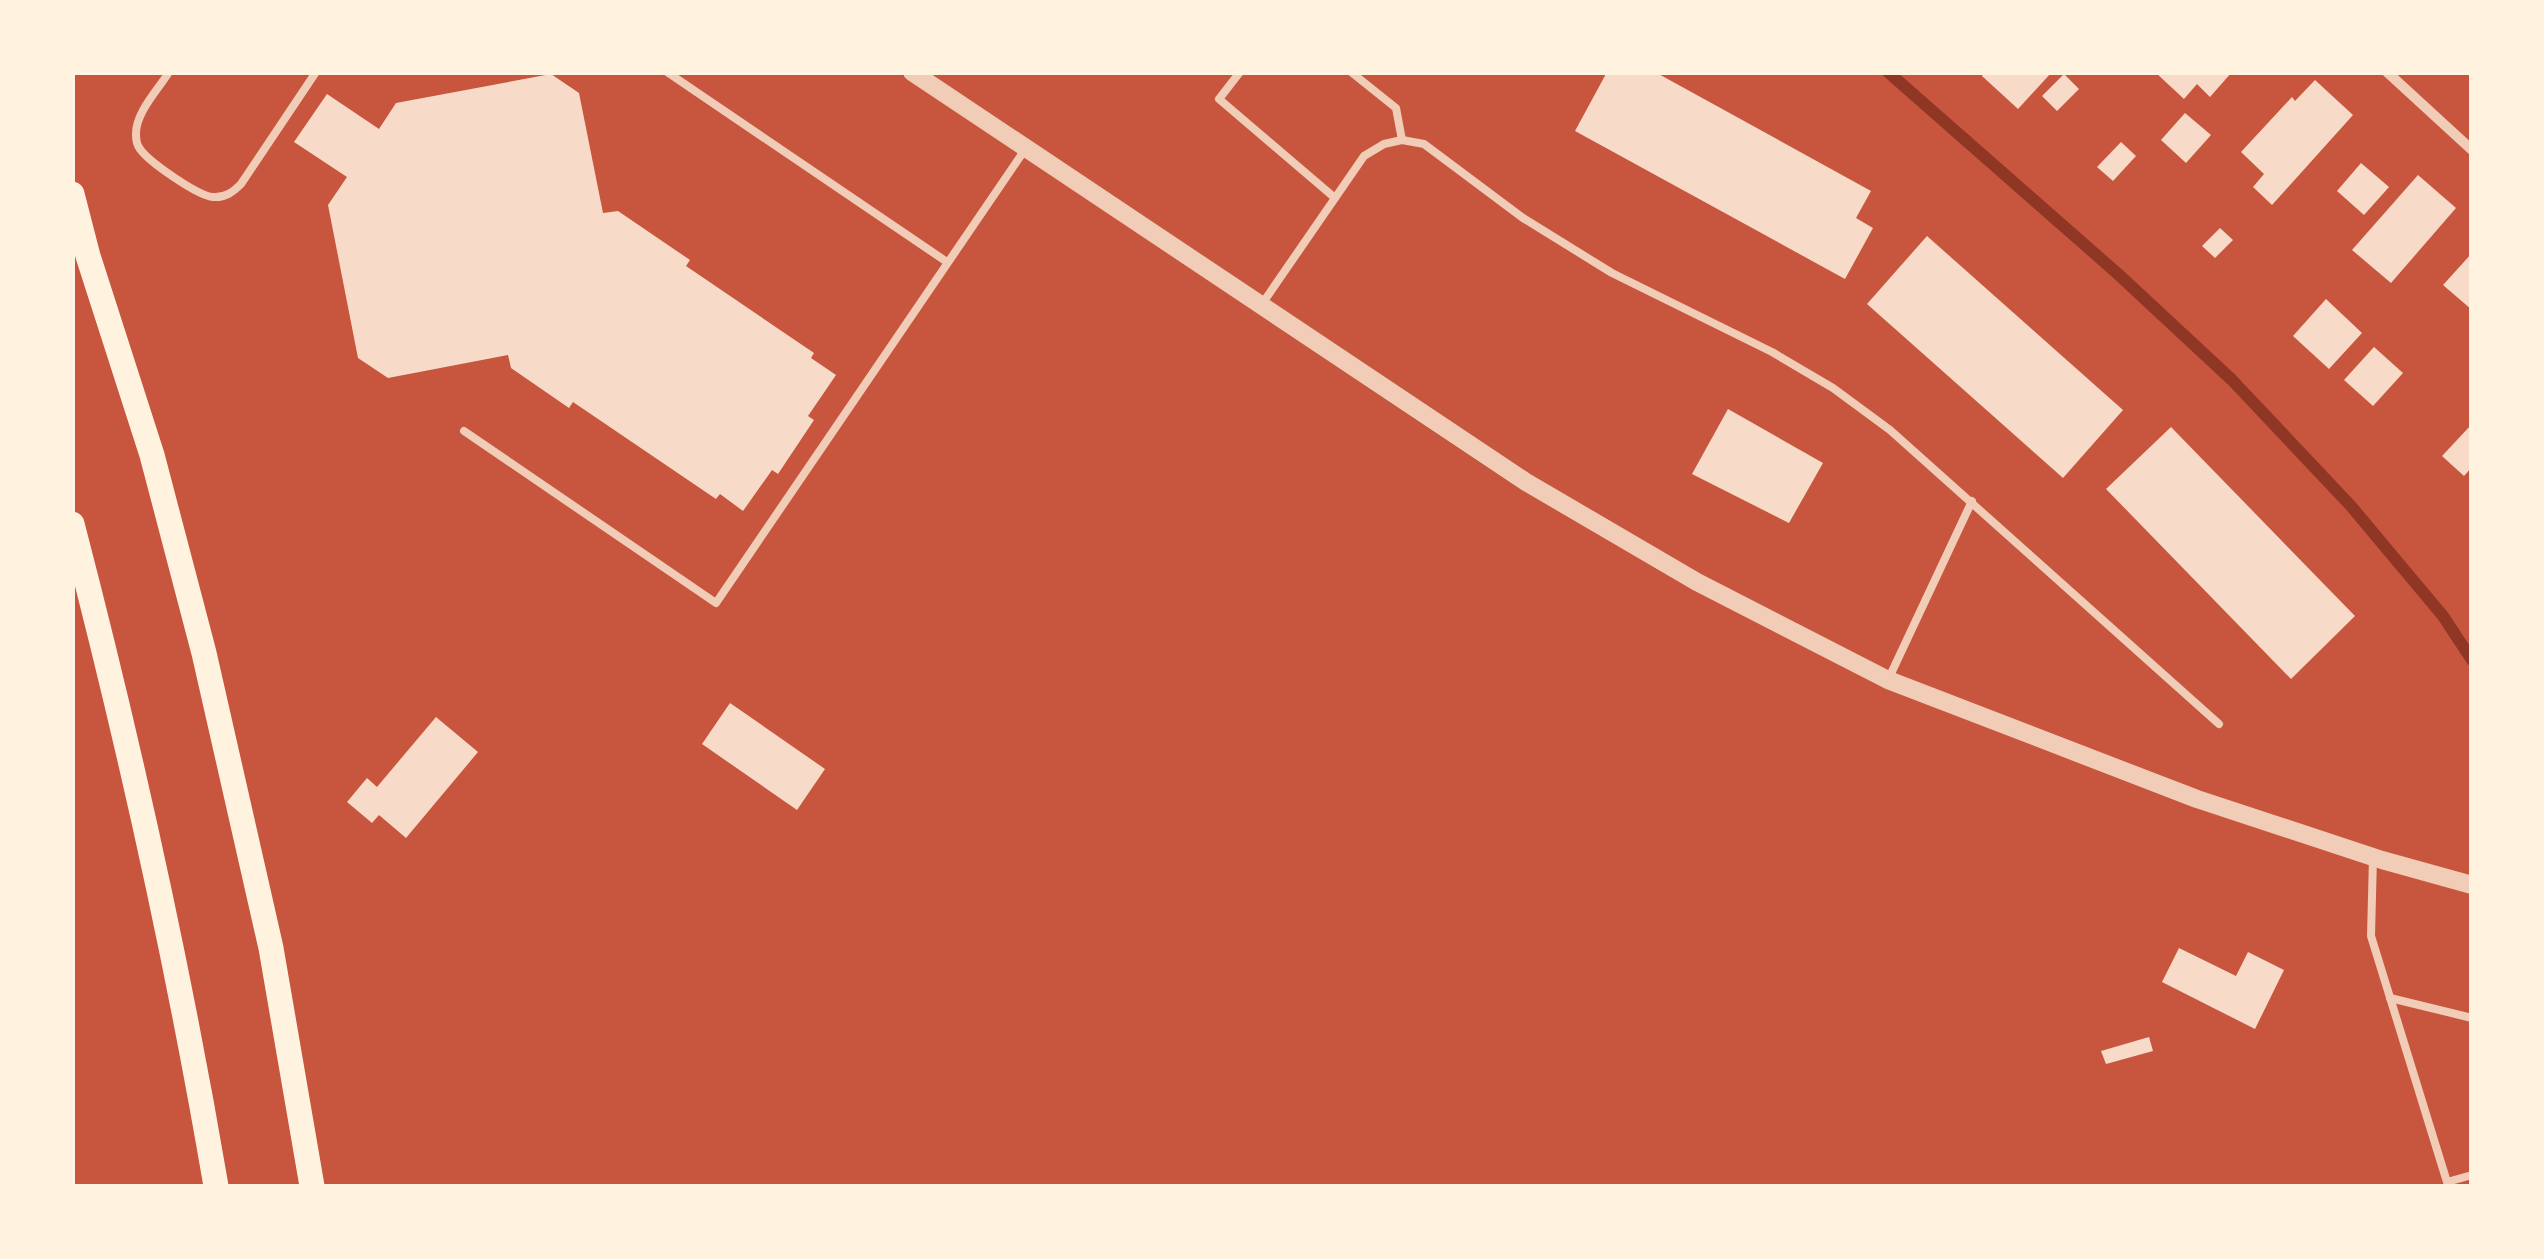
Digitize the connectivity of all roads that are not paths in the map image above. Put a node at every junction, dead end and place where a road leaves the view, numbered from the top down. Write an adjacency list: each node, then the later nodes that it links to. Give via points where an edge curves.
1 (170, 72): 2 (lane, via 140,116 138,146 214,198 241,184)
2 (316, 72)
3 (667, 72): 13 (lane)
4 (912, 72): 9 (street)
5 (1240, 72): 12 (lane, via 1219,100)
6 (1351, 72): 8 (lane, via 1396,108)
7 (2387, 72): 10 (street)
8 (1402, 140): 12 (lane, via 1364,156); 16 (lane, via 1424,144 1523,218 1612,273 1833,388)
9 (1026, 148): 13 (lane); 14 (street)
10 (2472, 150)
11 (72, 194): 26 (main road, via 204,653 271,948)
12 (1335, 198): 14 (lane)
13 (948, 262): 15 (lane, via 716,603)
14 (1262, 304): 18 (street, via 1526,482 1697,582)
15 (464, 431)
16 (1972, 501): 18 (lane); 19 (lane)
17 (72, 524): 25 (main road, via 176,960)
18 (1888, 680): 20 (street, via 2197,799)
19 (2219, 724)
20 (2372, 857): 21 (street); 22 (lane, via 2371,936)
21 (2472, 885)
22 (2390, 998): 23 (lane); 24 (lane, via 2446,1182)
23 (2472, 1018)
24 (2472, 1175)
25 (216, 1186)
26 (312, 1186)

